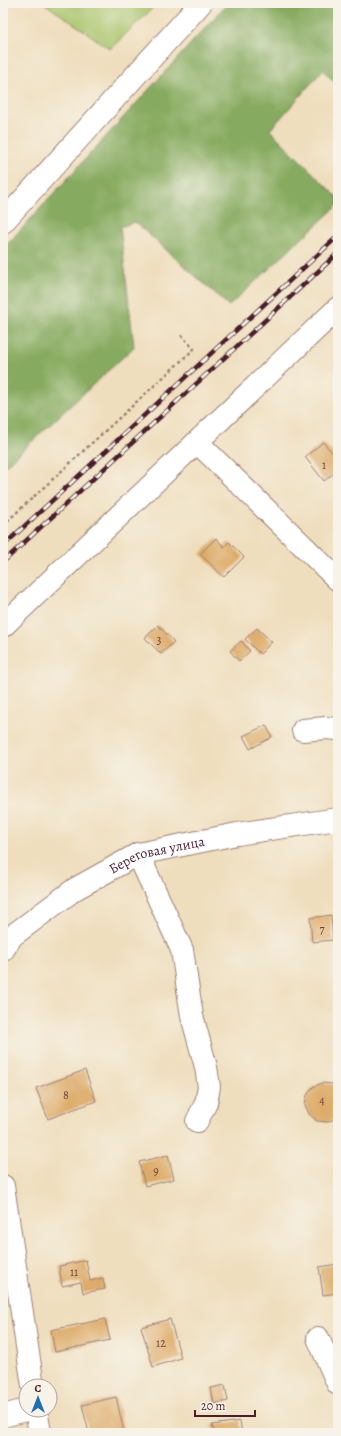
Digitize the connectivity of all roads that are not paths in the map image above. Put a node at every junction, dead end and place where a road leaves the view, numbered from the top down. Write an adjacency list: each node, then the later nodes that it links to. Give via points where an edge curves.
1 (201, 3): 2 (street)
2 (3, 222)
3 (338, 308): 4 (street)
4 (197, 442): 5 (street); 6 (street)
5 (338, 580)
6 (3, 626)
7 (338, 729): 8 (street)
8 (303, 730)
9 (338, 819): 10 (street, Береговая улица, via 237,834)
10 (138, 854): 11 (street, Береговая улица, via 75,889 12,936); 12 (street, via 182,950 192,1016 209,1087 206,1103)
11 (3, 950)
12 (197, 1121)
13 (3, 1186): 15 (street)
14 (318, 1338): 16 (street)
15 (32, 1378)
16 (338, 1384)
17 (18, 1412): 18 (street)
18 (3, 1416)
19 (37, 1418): 20 (street)
20 (40, 1433)

